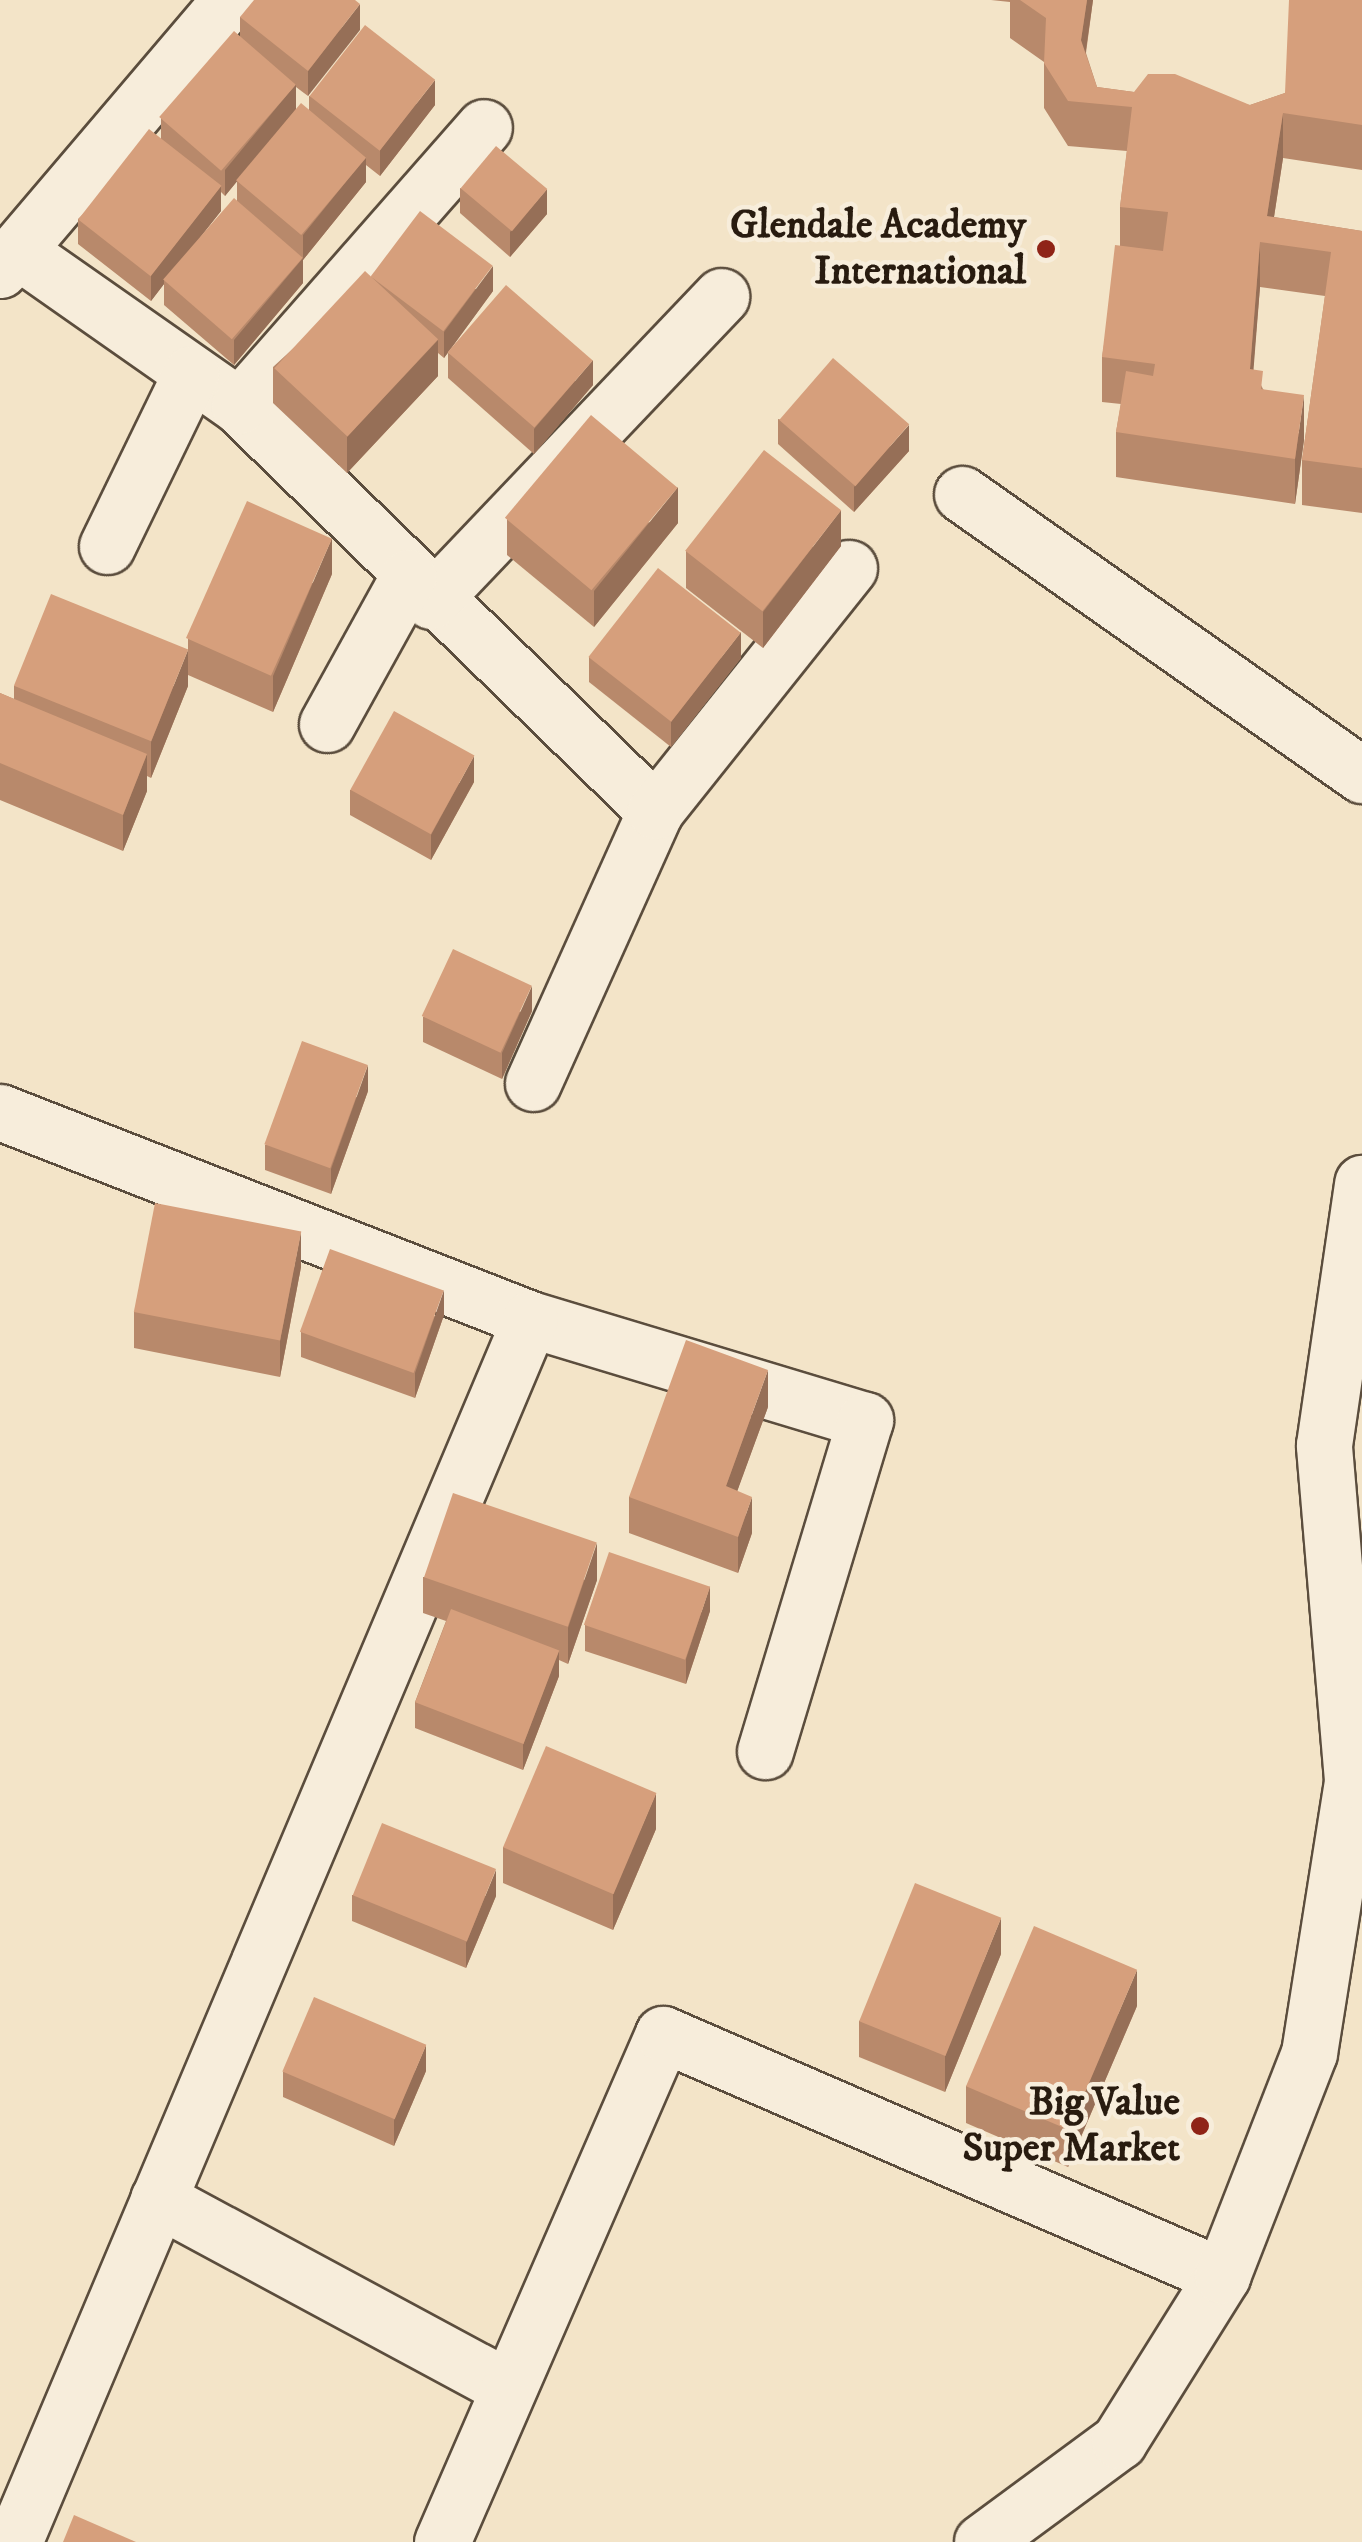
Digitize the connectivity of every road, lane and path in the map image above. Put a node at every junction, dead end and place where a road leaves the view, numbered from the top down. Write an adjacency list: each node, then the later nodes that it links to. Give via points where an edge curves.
1 (230, 0): 3 (street)
2 (484, 127): 6 (street)
3 (9, 260): 5 (street)
4 (721, 296): 10 (street)
5 (191, 373): 6 (street); 8 (street)
6 (239, 406): 10 (street)
7 (962, 494): 12 (street)
8 (108, 546)
9 (849, 568): 13 (street)
10 (420, 589): 11 (street); 13 (street)
11 (326, 724)
12 (1362, 775)
13 (655, 811): 14 (street)
14 (533, 1083)
15 (0, 1112): 17 (street)
16 (1362, 1183): 20 (street, via 1324,1446 1352,1780 1309,2053)
17 (530, 1319): 18 (street, via 864,1420); 19 (street)
18 (765, 1750)
19 (158, 2200): 21 (street); 22 (street)
20 (1222, 2276): 21 (street, via 664,2034); 24 (street, via 1118,2442)
21 (506, 2386): 23 (street)
22 (14, 2542)
23 (442, 2542)
24 (982, 2542)

